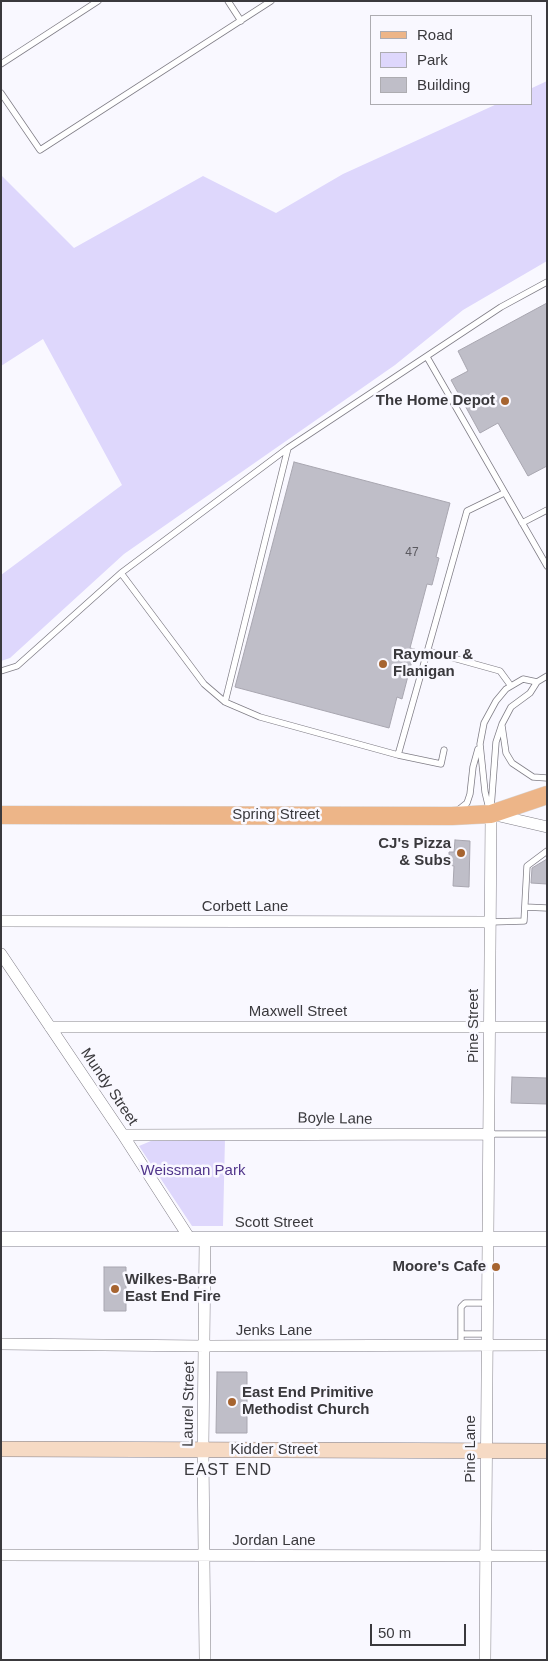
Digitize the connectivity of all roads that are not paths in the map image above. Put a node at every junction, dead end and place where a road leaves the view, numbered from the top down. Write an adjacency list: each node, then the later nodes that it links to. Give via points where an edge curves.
1 (98, 1): 5 (lane)
2 (228, 1): 4 (lane)
3 (271, 1): 4 (lane)
4 (241, 21): 6 (lane, via 40,150)
5 (1, 64)
6 (1, 93)
7 (547, 282): 8 (lane, via 501,306)
8 (427, 357): 9 (lane); 10 (lane)
9 (288, 448): 14 (lane); 20 (lane)
10 (504, 493): 12 (lane); 15 (lane, via 467,511)
11 (547, 510): 12 (lane)
12 (522, 523): 13 (lane)
13 (547, 566)
14 (121, 573): 16 (lane, via 17,666); 20 (lane, via 204,684)
15 (428, 651): 19 (lane, via 500,671); 24 (lane)
16 (1, 670)
17 (547, 676): 18 (lane)
18 (536, 682): 19 (lane, via 522,679); 21 (lane, via 530,693 511,707)
19 (511, 686): 22 (lane, via 496,701 484,722)
20 (225, 702): 24 (lane, via 260,717)
21 (502, 724): 25 (lane, via 506,753 512,763 533,777); 27 (lane, via 496,742)
22 (480, 744): 27 (lane, via 485,792); 29 (lane, via 467,802)
23 (444, 750): 24 (lane, via 441,764)
24 (398, 755)
25 (547, 778)
26 (547, 795): 27 (main road, Spring Street)
27 (491, 814): 29 (main road, Spring Street); 30 (street); 35 (street, Pine Street)
28 (1, 815): 29 (main road, Spring Street)
29 (452, 816)
30 (547, 827)
31 (547, 851): 32 (lane, via 527,866)
32 (525, 907): 33 (lane); 35 (lane, via 524,921)
33 (547, 908)
34 (1, 922): 35 (street, Corbett Lane)
35 (490, 922): 37 (street, Pine Street)
36 (1, 954): 38 (street, Mundy Street)
37 (488, 1026): 38 (street, Maxwell Street); 39 (street, Maxwell Street); 40 (street, Pine Street)
38 (50, 1027): 42 (street, Mundy Street)
39 (547, 1027)
40 (490, 1134): 41 (lane, Boyle Lane); 42 (street, Boyle Lane); 44 (street, Pine Street)
41 (547, 1134)
42 (123, 1135): 43 (street, Mundy Street)
43 (190, 1238): 45 (street, Scott Street); 46 (street, Scott Street)
44 (489, 1238): 46 (street, Scott Street); 47 (street, Scott Street); 48 (street, Pine Lane)
45 (1, 1239)
46 (205, 1239): 52 (street, Laurel Street)
47 (547, 1239)
48 (488, 1303): 49 (lane, via 465,1303 461,1307); 50 (street, Pine Lane)
49 (461, 1340): 50 (street, Jenks Lane); 52 (street, Jenks Lane)
50 (487, 1340): 53 (street, Jenks Lane); 56 (street, Pine Lane)
51 (1, 1344): 52 (street, Jenks Lane)
52 (206, 1346): 55 (street, Laurel Street)
53 (547, 1346)
54 (1, 1449): 55 (main road, Kidder Street)
55 (203, 1450): 56 (main road, Kidder Street); 59 (street, Laurel Street)
56 (486, 1450): 57 (main road, Kidder Street); 60 (street, Pine Lane)
57 (547, 1451)
58 (1, 1555): 59 (street, Jordan Lane)
59 (205, 1556): 60 (street, Jordan Lane); 62 (street, Laurel Street)
60 (486, 1556): 61 (street, Jordan Lane); 63 (street, Pine Lane)
61 (547, 1556)
62 (205, 1660)
63 (486, 1660)

